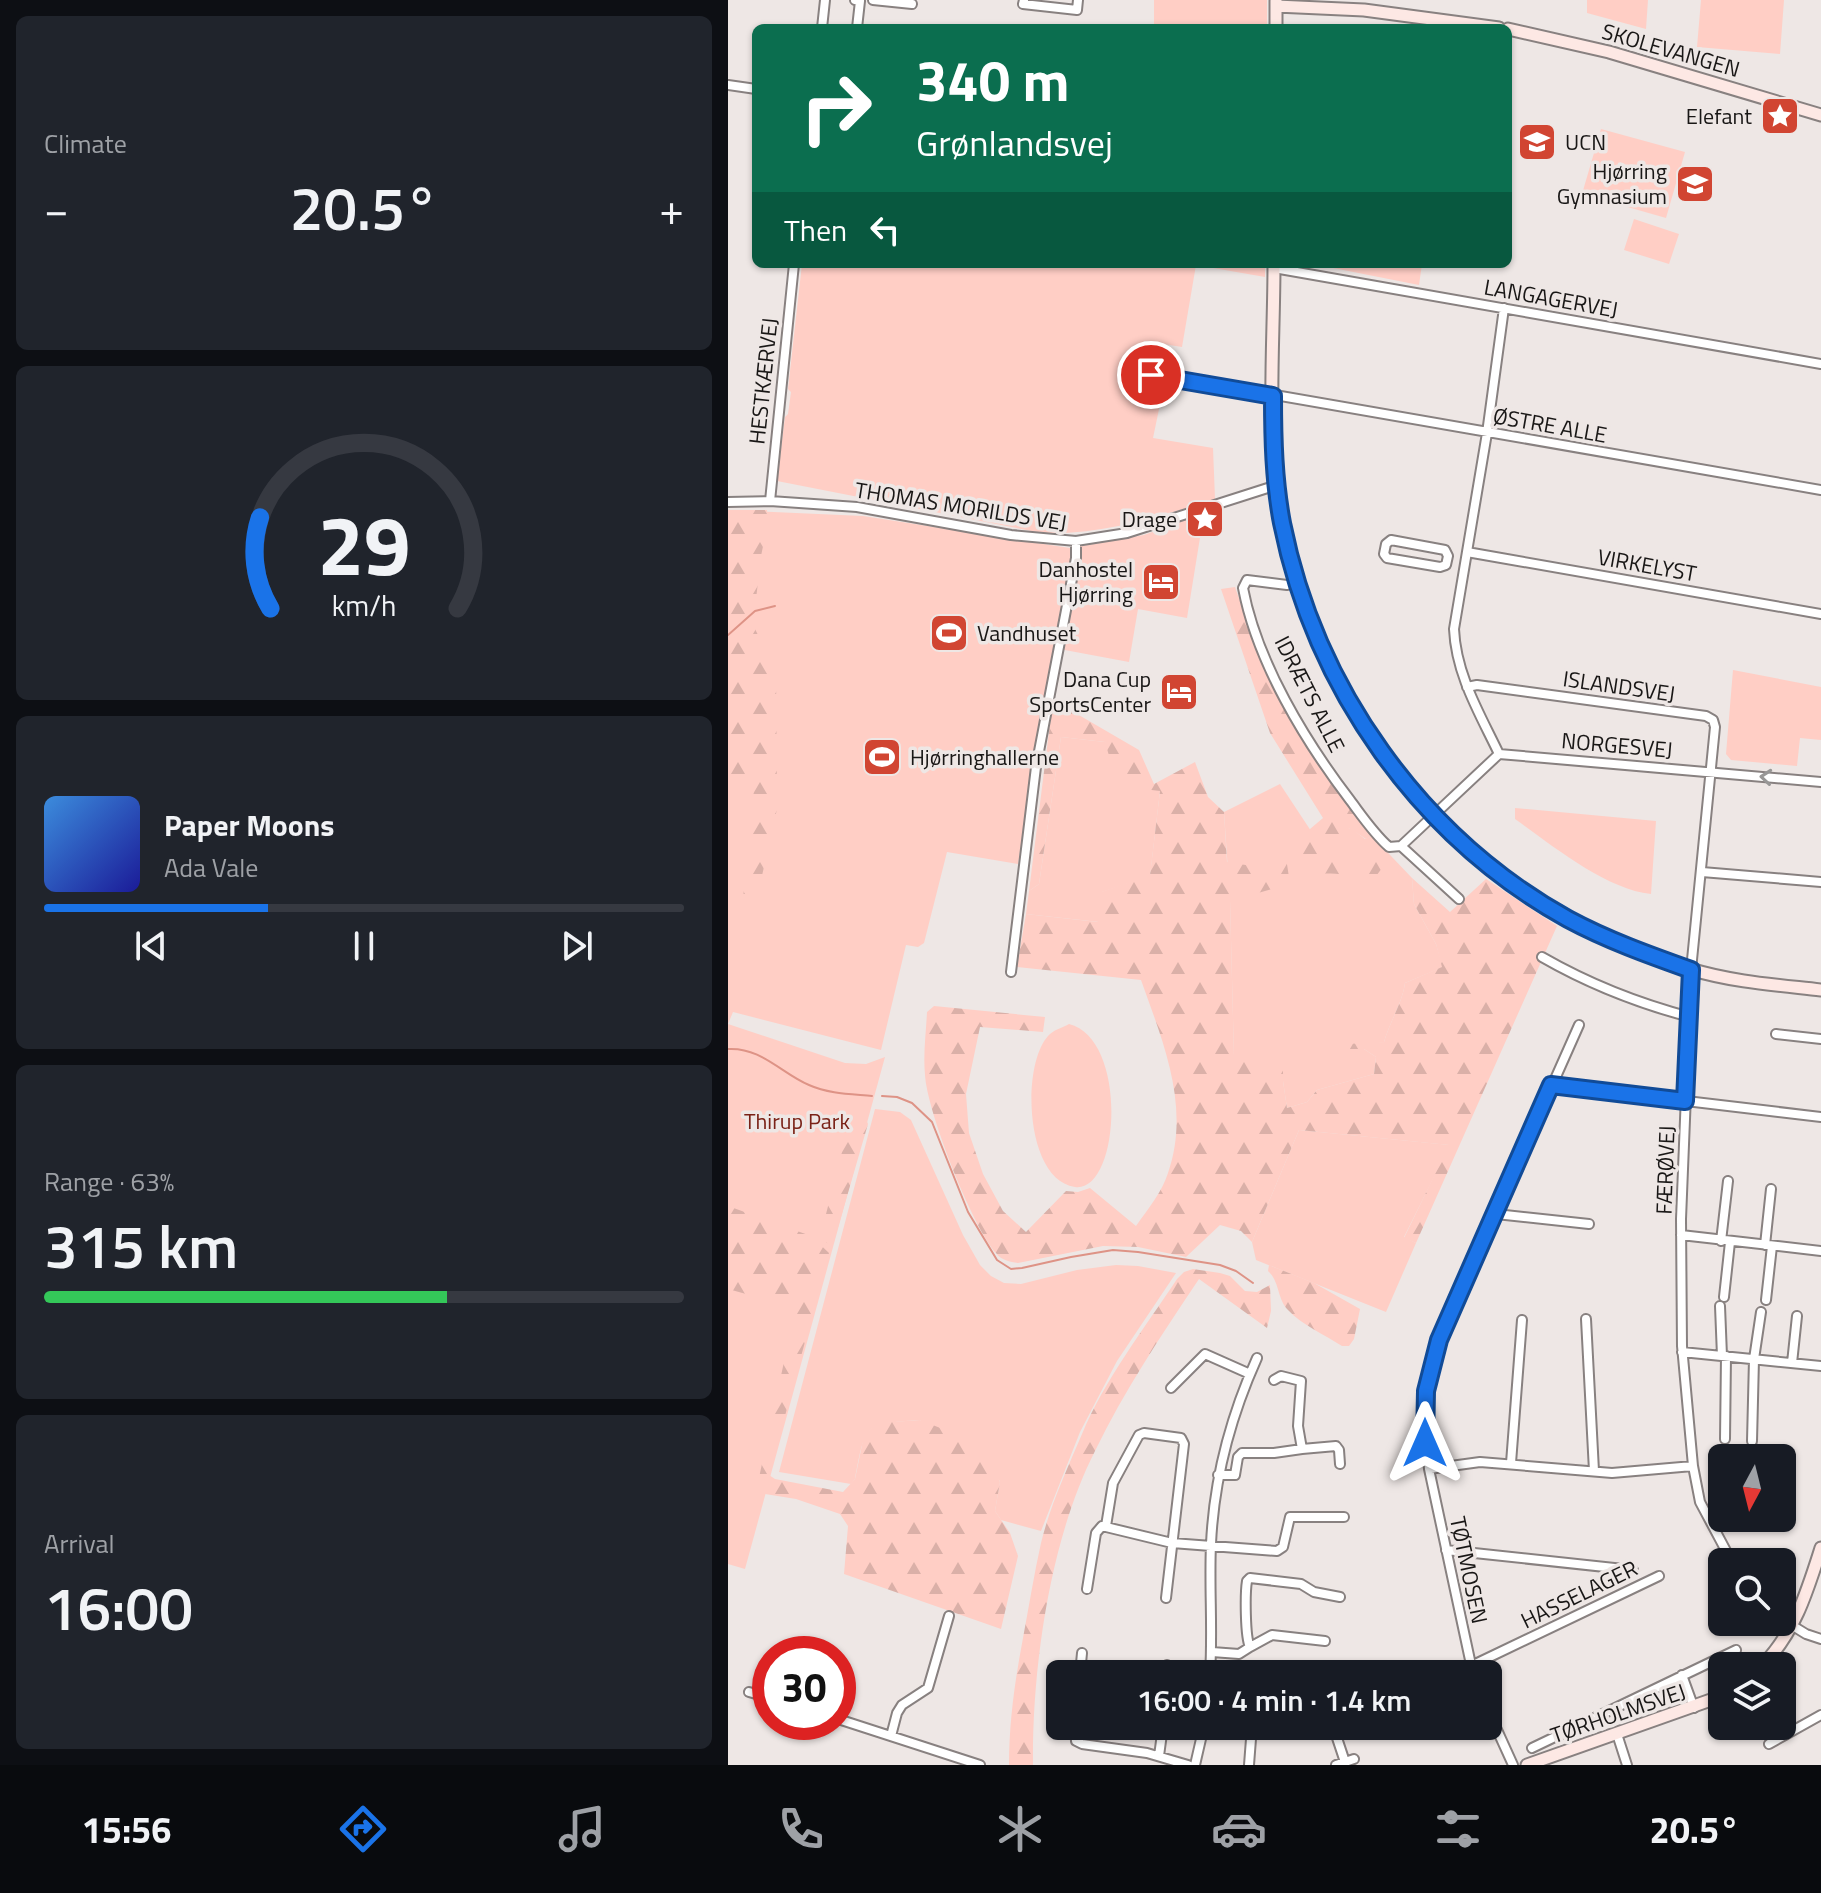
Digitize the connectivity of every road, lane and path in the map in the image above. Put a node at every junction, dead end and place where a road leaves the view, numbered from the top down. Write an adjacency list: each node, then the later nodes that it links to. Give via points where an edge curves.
1 (825, 0): 8 (street)
2 (860, 0): 9 (street)
3 (873, 0): 7 (street)
4 (1024, 0): 5 (street, via 1023,4 1077,10)
5 (1078, 0)
6 (1276, 3): 10 (street); 11 (street)
7 (912, 4)
8 (822, 24)
9 (857, 24)
10 (1276, 24)
11 (1470, 24)
12 (1512, 30): 15 (street, SKOLEVANGEN, via 1609,52)
13 (728, 85): 14 (street)
14 (752, 88)
15 (1821, 115)
16 (794, 268): 26 (street, HESTKÆRVEJ)
17 (1274, 268): 22 (street, IDRÆTS ALLE)
18 (1285, 268): 19 (street, LANGAGERVEJ)
19 (1504, 308): 20 (street, LANGAGERVEJ); 23 (street)
20 (1821, 364)
21 (1149, 373): 22 (street, ØSTRE ALLE)
22 (1273, 396): 23 (street, ØSTRE ALLE); 24 (street, IDRÆTS ALLE)
23 (1487, 433): 25 (street, ØSTRE ALLE); 29 (street)
24 (1277, 485): 28 (street, THOMAS MORILDS VEJ, via 1127,533); 31 (street, IDRÆTS ALLE)
25 (1821, 490)
26 (770, 501): 27 (street, THOMAS MORILDS VEJ); 28 (street, THOMAS MORILDS VEJ, via 857,507 1011,535)
27 (728, 502)
28 (1076, 541): 44 (street, via 1036,767)
29 (1466, 557): 30 (street, VIRKELYST); 32 (street, VIRKELYST); 33 (street, via 1454,629)
30 (1447, 559): 30 (street, via 1440,567 1384,554 1391,540 1443,549)
31 (1297, 582): 37 (street, IDRÆTS ALLE, via 1313,628 1363,726); 38 (street, IDRÆTS ALLE, via 1244,582 1261,644 1315,752 1385,844)
32 (1821, 614)
33 (1467, 687): 34 (street); 35 (street, ISLANDSVEJ, via 1706,716 1715,727)
34 (1499, 754): 35 (street, NORGESVEJ); 37 (street)
35 (1711, 772): 36 (street, NORGESVEJ, one-way to 35); 39 (street, FÆRØVEJ)
36 (1821, 782)
37 (1433, 815): 38 (street); 43 (street, IDRÆTS ALLE, via 1495,870 1567,918)
38 (1401, 846): 41 (street, IDRÆTS ALLE)
39 (1702, 872): 40 (street); 43 (street, FÆRØVEJ)
40 (1821, 882)
41 (1459, 899)
42 (1542, 957): 46 (street, via 1618,995)
43 (1691, 970): 45 (street, IDRÆTS ALLE); 46 (street, FÆRØVEJ)
44 (1011, 972)
45 (1821, 990)
46 (1690, 1017): 51 (street, FÆRØVEJ)
47 (1579, 1025): 50 (street, TØTMOSEN)
48 (1776, 1034): 49 (street)
49 (1821, 1039)
50 (1551, 1085): 51 (street); 55 (street, TØTMOSEN)
51 (1685, 1101): 52 (street); 57 (street, FÆRØVEJ)
52 (1821, 1117)
53 (1728, 1181): 58 (street)
54 (1771, 1189): 59 (street)
55 (1496, 1214): 56 (street); 81 (street, TØTMOSEN, via 1431,1365 1424,1417)
56 (1589, 1224)
57 (1681, 1235): 58 (street); 66 (street, FÆRØVEJ)
58 (1726, 1241): 59 (street); 67 (street)
59 (1768, 1245): 60 (street); 61 (street)
60 (1821, 1251)
61 (1766, 1300)
62 (1761, 1312): 69 (street)
63 (1797, 1316): 70 (street)
64 (1586, 1319): 82 (street)
65 (1522, 1320): 78 (street)
66 (1682, 1352): 67 (street); 80 (street, FÆRØVEJ)
67 (1724, 1356): 69 (street); 75 (street)
68 (1257, 1358): 72 (street)
69 (1754, 1359): 70 (street); 76 (street)
70 (1792, 1363): 71 (street)
71 (1821, 1366)
72 (1250, 1374): 74 (street, via 1205,1354); 83 (street)
73 (1274, 1380): 77 (street, via 1281,1376 1301,1381)
74 (1171, 1388)
75 (1725, 1439)
76 (1752, 1441)
77 (1302, 1449): 79 (street, via 1337,1447); 83 (street, via 1242,1453 1235,1475)
78 (1511, 1463): 81 (street); 82 (street)
79 (1340, 1464)
80 (1693, 1466): 82 (street); 88 (street, FÆRØVEJ, via 1700,1502)
81 (1429, 1469): 90 (street, TØTMOSEN)
82 (1594, 1471)
83 (1218, 1475): 87 (street)
84 (1344, 1517): 87 (street, via 1290,1517 1279,1551)
85 (1106, 1526): 86 (street); 86 (street, via 1113,1483 1139,1435 1179,1437 1184,1444); 93 (street, via 1096,1533)
86 (1172, 1543): 87 (street); 95 (street)
87 (1211, 1546): 104 (street)
88 (1725, 1548)
89 (1821, 1548): 97 (street)
90 (1446, 1550): 91 (street); 109 (street, TØTMOSEN)
91 (1633, 1570)
92 (1659, 1576): 110 (street, HASSELAGER)
93 (1087, 1589)
94 (1340, 1597): 102 (street, via 1301,1584 1248,1579)
95 (1166, 1598)
96 (949, 1616): 119 (street, via 928,1688 902,1705)
97 (1796, 1618)
98 (1796, 1628): 100 (street)
99 (1785, 1636): 105 (street)
100 (1821, 1639)
101 (1325, 1641): 102 (street, via 1272,1635)
102 (1250, 1647): 104 (street, via 1239,1654)
103 (1736, 1650): 111 (street)
104 (1212, 1652): 108 (street)
105 (1773, 1652)
106 (1082, 1653): 107 (street)
107 (1081, 1660)
108 (1211, 1660)
109 (1470, 1660)
110 (1492, 1660)
111 (1682, 1675): 115 (street); 127 (street)
112 (749, 1692): 113 (street)
113 (752, 1693)
114 (1708, 1702): 115 (street, TØRHOLMSVEJ)
115 (1694, 1708): 118 (street, TØRHOLMSVEJ)
116 (1821, 1715): 126 (street)
117 (856, 1725): 119 (street)
118 (1617, 1734): 136 (street, TØRHOLMSVEJ); 137 (street)
119 (891, 1736): 131 (street)
120 (1076, 1740): 128 (street)
121 (1161, 1740): 128 (street)
122 (1201, 1740): 133 (street)
123 (1251, 1740): 134 (street)
124 (1336, 1740): 130 (street)
125 (1502, 1740): 135 (street)
126 (1769, 1744)
127 (1532, 1748)
128 (1159, 1756): 132 (street)
129 (1354, 1759): 130 (street)
130 (1340, 1764)
131 (980, 1765)
132 (1188, 1765)
133 (1195, 1765)
134 (1249, 1765)
135 (1513, 1765)
136 (1527, 1765)
137 (1627, 1765)

